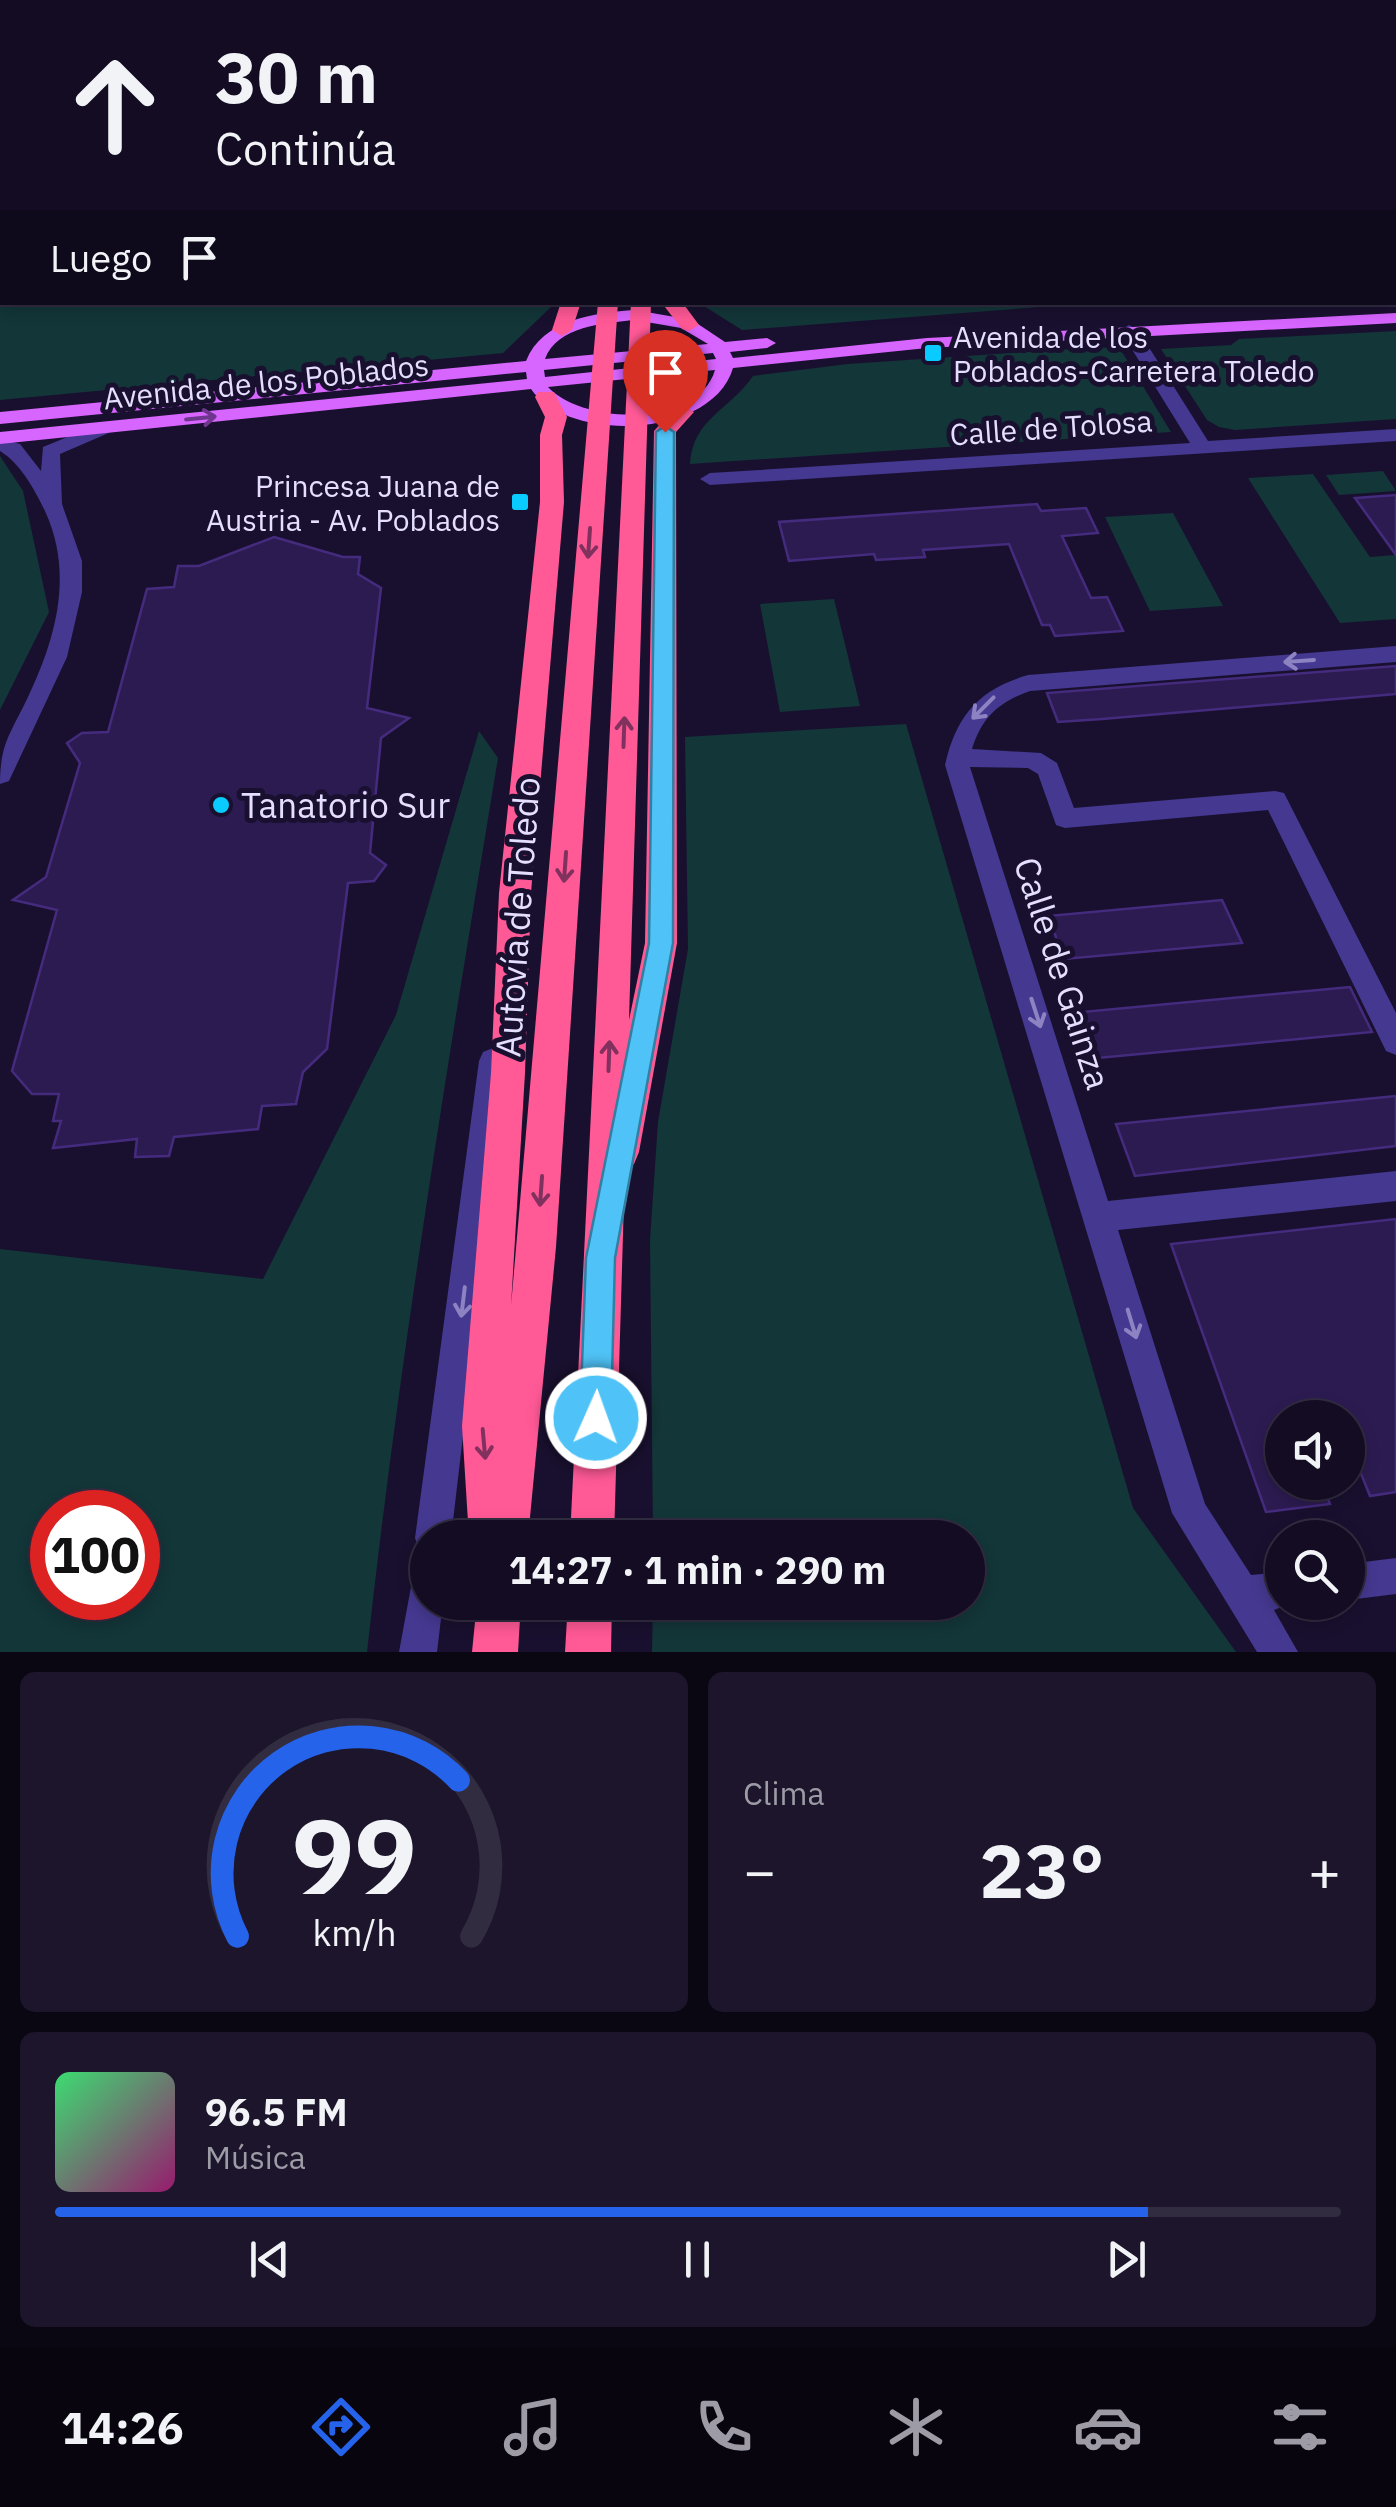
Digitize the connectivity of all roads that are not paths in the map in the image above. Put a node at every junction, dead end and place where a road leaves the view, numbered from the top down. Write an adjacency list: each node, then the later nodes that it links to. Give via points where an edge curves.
1 (569, 305): 8 (highway)
2 (608, 305): 30 (highway, Autovía de Toledo, one-way to 30, via 537,1247)
3 (641, 305): 27 (highway, one-way to 3)
4 (673, 305): 7 (highway)
5 (1396, 306): 10 (main road, Avenida de los Poblados, via 980,326)
6 (1396, 318): 9 (main road, Avenida de los Poblados)
7 (689, 325): 8 (main road, via 635,315); 10 (main road)
8 (562, 330): 11 (main road, via 546,342)
9 (1129, 330): 10 (main road, Avenida de los Poblados); 17 (street)
10 (724, 356): 11 (main road, Avenida de los Poblados); 12 (main road, Avenida de los Poblados, via 720,387)
11 (539, 383): 12 (main road, Avenida de los Poblados, via 568,411 597,419 634,422); 13 (main road, Avenida de los Poblados); 14 (main road, Avenida de los Poblados, one-way to 11); 23 (highway, via 556,416 552,502)
12 (683, 412): 27 (highway, via 665,432 661,943)
13 (0, 420)
14 (104, 428): 16 (main road, Avenida de los Poblados); 19 (street, via 50,451)
15 (1396, 435): 17 (street, Calle de Tolosa)
16 (0, 442): 19 (street, via 35,474)
17 (1204, 448): 18 (street, Calle de Tolosa)
18 (710, 479)
19 (53, 507): 22 (street, via 73,568 68,617)
20 (1396, 654): 21 (street, one-way to 21, via 1028,683 982,705 966,726)
21 (958, 758): 24 (street, via 1033,758 1048,769 1065,818 1274,800); 26 (street, Calle de Gainza, one-way to 26)
22 (0, 775)
23 (515, 893): 28 (street, one-way to 28); 29 (highway, one-way to 29, via 483,1426)
24 (1396, 1042)
25 (1396, 1186): 26 (street)
26 (1100, 1217): 35 (street, Calle de Gainza, one-way to 35, via 1190,1513)
27 (601, 1258): 31 (highway)
28 (435, 1520)
29 (491, 1520)
30 (508, 1520)
31 (593, 1520)
32 (1396, 1576): 33 (street)
33 (1365, 1580)
34 (1265, 1592): 35 (street)
35 (1241, 1595): 40 (street, Calle de Gainza)
36 (422, 1620): 38 (street)
37 (589, 1620): 39 (highway)
38 (418, 1652)
39 (588, 1652)
40 (1279, 1652)

